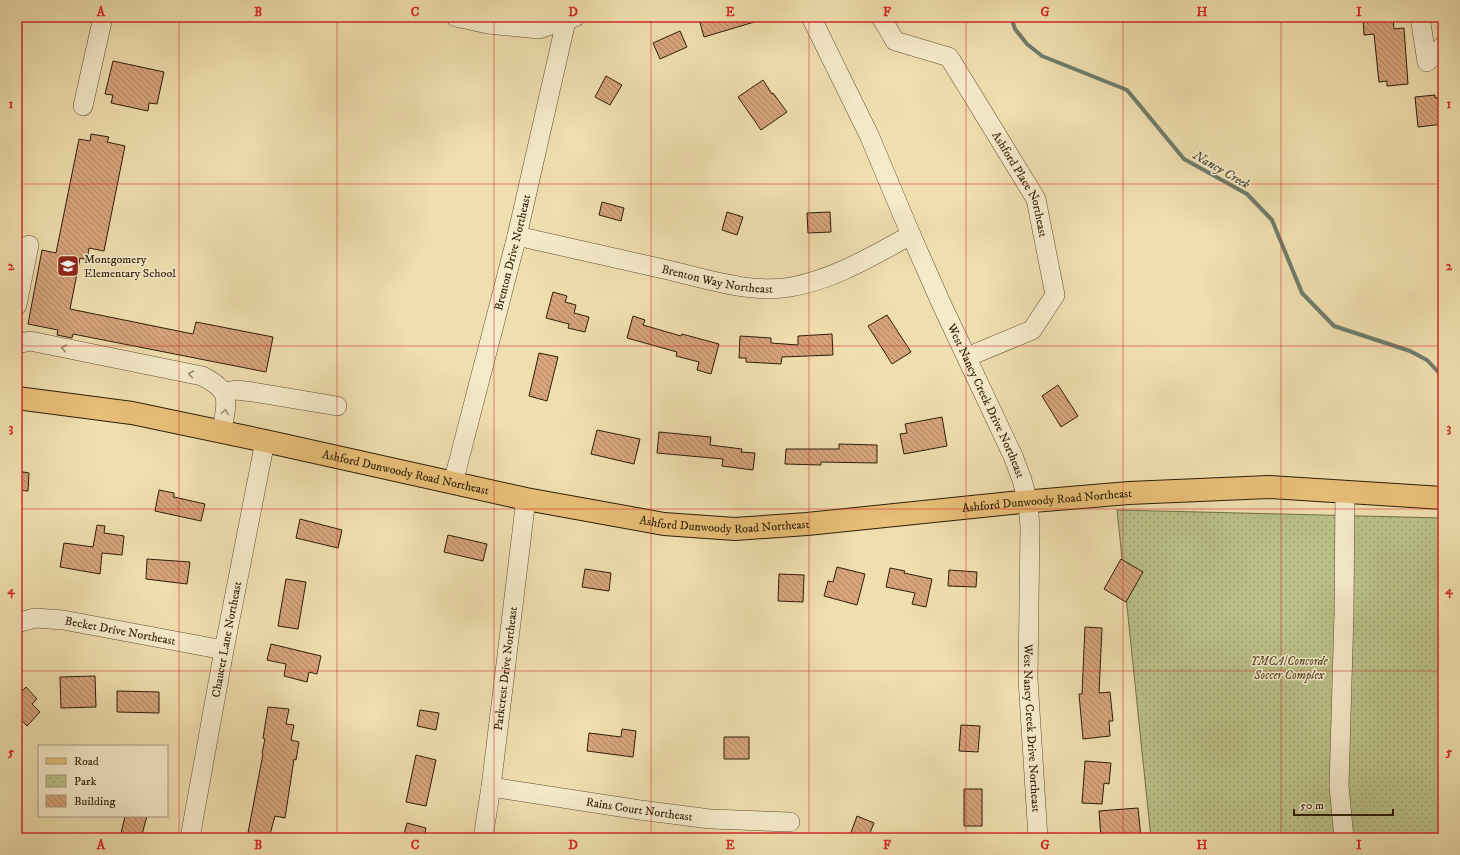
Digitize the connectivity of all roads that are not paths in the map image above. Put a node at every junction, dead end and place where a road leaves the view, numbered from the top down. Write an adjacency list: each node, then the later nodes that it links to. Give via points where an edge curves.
1 (103, 17): 8 (street)
2 (456, 17): 6 (street, via 488,24 539,29)
3 (811, 17): 9 (street, West Nancy Creek Drive Northeast, via 869,135)
4 (881, 17): 14 (street, Ashford Place Northeast, via 895,42 949,57 1036,199 1055,295 1032,330)
5 (1420, 17): 7 (street, via 1427,62)
6 (571, 19): 10 (street, Brenton Drive Northeast)
7 (1443, 46)
8 (83, 106)
9 (911, 235): 10 (street, Brenton Way Northeast, via 819,280 790,287 758,288); 14 (street, West Nancy Creek Drive Northeast)
10 (517, 236): 20 (street, Brenton Drive Northeast)
11 (29, 245): 12 (street)
12 (17, 305)
13 (17, 344): 15 (street, one-way to 13, via 218,385 202,376 30,341)
14 (967, 357): 24 (street, West Nancy Creek Drive Northeast, via 1013,456)
15 (224, 392): 17 (street, via 253,392); 18 (street, one-way to 15, via 226,399)
16 (17, 398): 18 (main road, Ashford Dunwoody Road Northeast, via 132,413)
17 (337, 406)
18 (222, 432): 19 (main road, Ashford Dunwoody Road Northeast)
19 (265, 441): 20 (main road, Ashford Dunwoody Road Northeast); 26 (street, Chaucer Lane Northeast)
20 (454, 483): 23 (main road, Ashford Dunwoody Road Northeast)
21 (1345, 491): 22 (main road, Ashford Dunwoody Road Northeast); 24 (main road, Ashford Dunwoody Road Northeast, via 1269,487 1129,493); 32 (street, via 1339,786)
22 (1440, 498)
23 (526, 499): 24 (main road, Ashford Dunwoody Road Northeast, via 664,524 734,529); 27 (street, Parkcrest Drive Northeast)
24 (1028, 502): 31 (street, West Nancy Creek Drive Northeast, via 1028,679)
25 (17, 623): 26 (street, Becket Drive Northeast, via 35,618 63,620)
26 (224, 650): 29 (street, Chaucer Lane Northeast)
27 (491, 787): 28 (street, Rains Court Northeast, via 710,819); 30 (street, Parkcrest Drive Northeast)
28 (790, 822)
29 (190, 838)
30 (482, 838)
31 (1038, 838)
32 (1344, 838)

